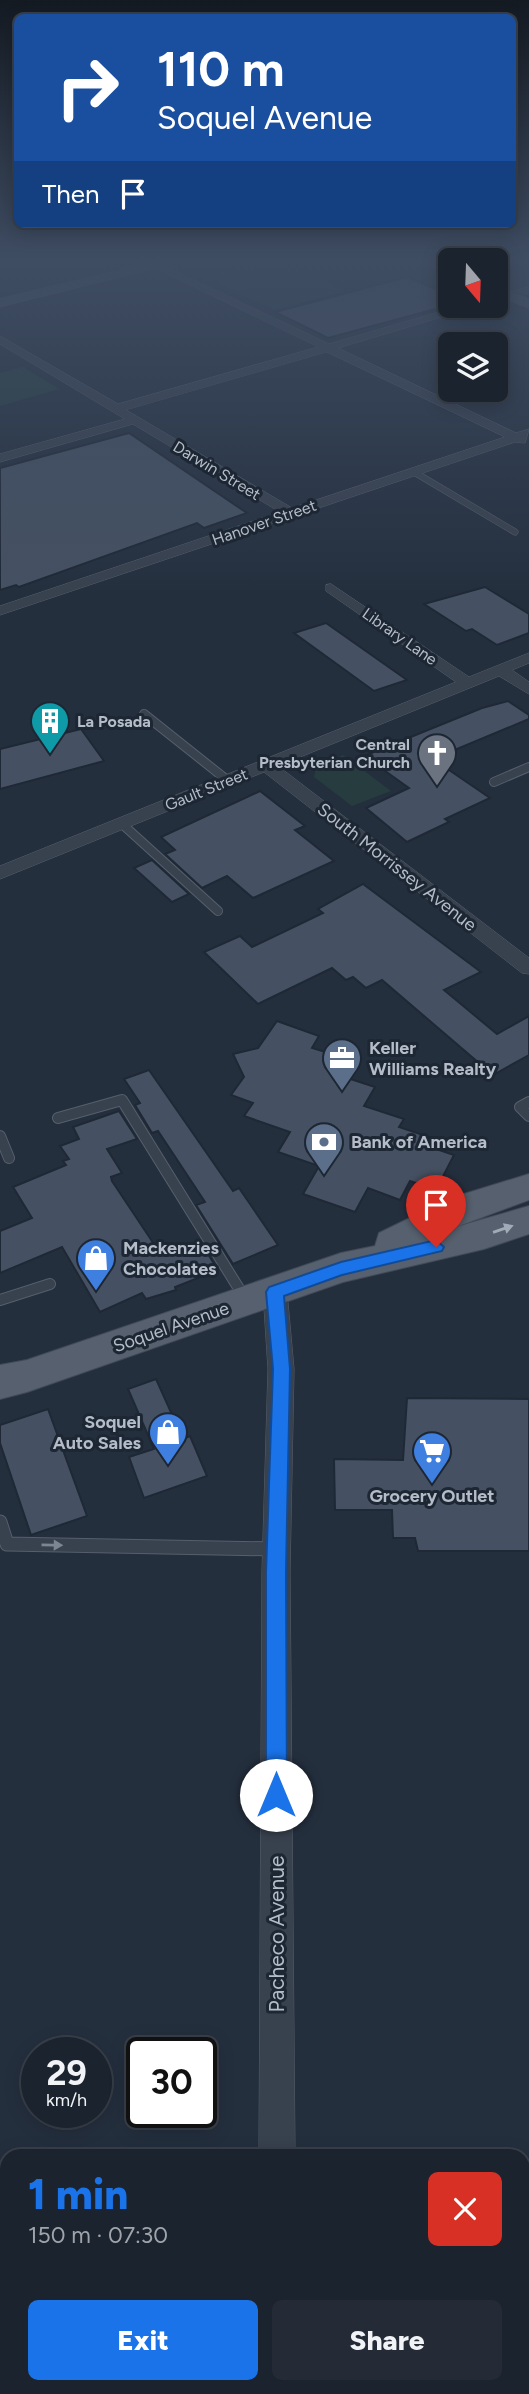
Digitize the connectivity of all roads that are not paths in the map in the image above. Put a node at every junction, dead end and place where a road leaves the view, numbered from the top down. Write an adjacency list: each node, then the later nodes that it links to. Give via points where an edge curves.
1 (52, 371): 4 (street, Darwin Street)
2 (249, 371): 4 (street)
3 (375, 371): 6 (street)
4 (115, 409): 5 (street, Darwin Street)
5 (134, 420): 8 (street); 10 (street, Darwin Street)
6 (522, 435): 7 (street); 9 (street, Hanover Street)
7 (529, 444)
8 (0, 458)
9 (414, 472): 10 (street, Hanover Street); 11 (lane)
10 (290, 513): 13 (street, Hanover Street)
11 (514, 532)
12 (331, 588): 16 (street, Library Lane)
13 (0, 611)
14 (529, 658): 15 (street, Gault Street)
15 (501, 670): 16 (street, Gault Street); 17 (street)
16 (468, 683): 19 (street, Gault Street)
17 (529, 689)
18 (144, 714): 21 (lane)
19 (266, 765): 21 (street, Gault Street); 26 (street, South Morrissey Avenue)
20 (529, 767): 22 (lane)
21 (227, 780): 23 (street, Gault Street)
22 (494, 782)
23 (121, 823): 24 (street, Gault Street); 25 (lane)
24 (0, 873)
25 (218, 911)
26 (529, 968)
27 (529, 1102): 28 (lane, via 520,1107)
28 (529, 1116)
29 (58, 1118): 36 (lane, via 122,1100)
30 (0, 1136): 31 (lane)
31 (9, 1158)
32 (529, 1187): 34 (main road, Soquel Avenue, via 463,1208)
33 (529, 1220): 34 (main road, Soquel Avenue, one-way to 33, via 484,1236)
34 (341, 1268): 36 (main road, Soquel Avenue)
35 (50, 1284): 37 (lane)
36 (261, 1297): 38 (main road, Soquel Avenue); 40 (street, Pacheco Avenue, via 281,1369)
37 (0, 1300)
38 (0, 1382)
39 (0, 1522): 40 (lane, one-way to 40, via 7,1544)
40 (276, 1549): 41 (street, Pacheco Avenue)
41 (278, 2149)

